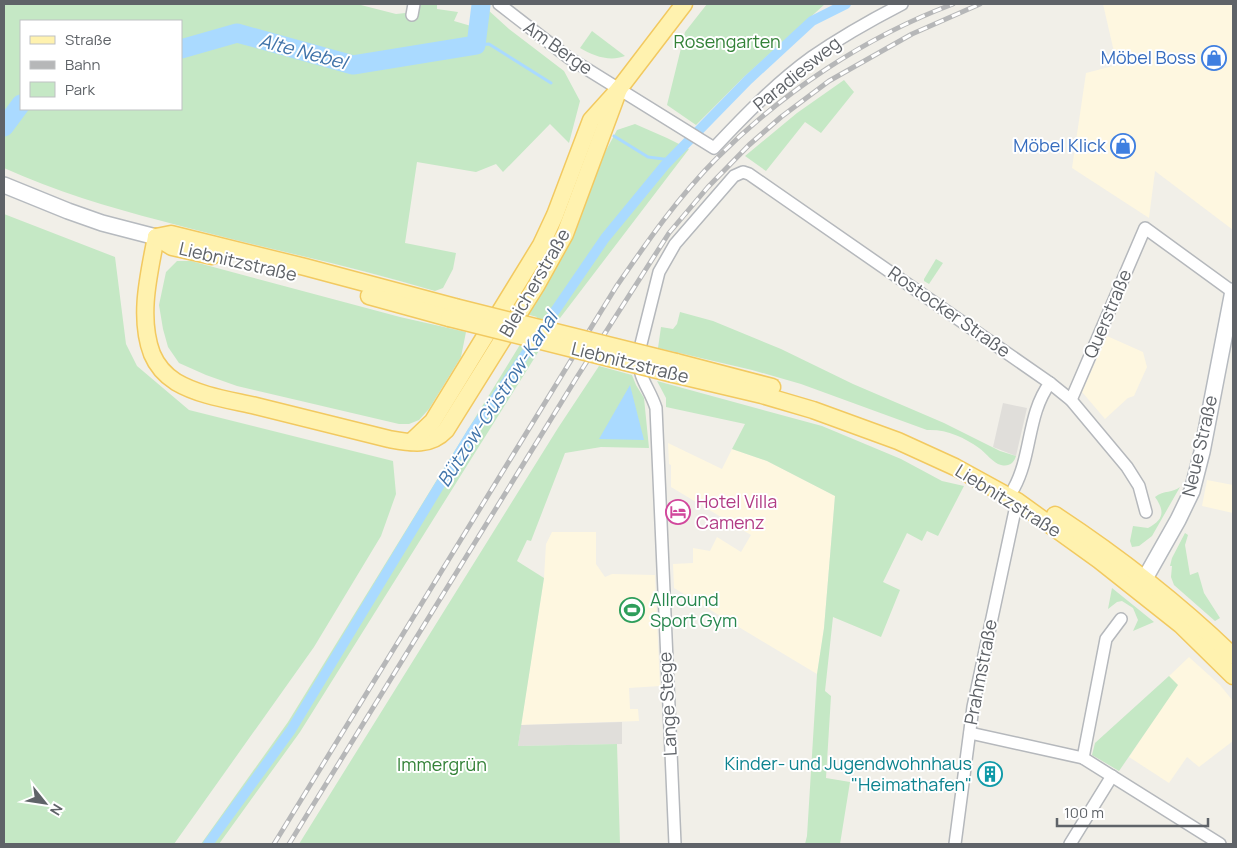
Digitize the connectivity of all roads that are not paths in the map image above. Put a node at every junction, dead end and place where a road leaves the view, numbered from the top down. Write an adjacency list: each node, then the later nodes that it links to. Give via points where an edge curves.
1 (499, 4): 4 (street, Am Berge, via 570,58)
2 (684, 4): 4 (main road, Bleicherstraße)
3 (902, 4): 5 (street, Paradiesweg, via 859,26 812,57 773,89 714,148)
4 (619, 89): 5 (street, Am Berge); 8 (main road, Bleicherstraße, via 591,120 541,245 433,421 411,442 210,395 167,376 152,354 145,313)
5 (701, 141)
6 (734, 176): 10 (street, Rostocker Straße, via 743,172 749,174); 21 (street, Lange Stege, via 665,260 659,272 638,356 641,379 656,408)
7 (4, 185): 8 (main road, Liebnitzstraße, via 68,212)
8 (156, 237): 12 (main road, Liebnitzstraße, bridge, via 172,247 674,368 876,432)
9 (1232, 298): 11 (street, Querstraße, via 1145,228); 14 (main road, Neue Straße, via 1192,490)
10 (1050, 383): 11 (street, Rostocker Straße); 12 (street, Prahmstraße, via 1038,404)
11 (1071, 400): 13 (street, Rostocker Straße, via 1127,467 1139,486)
12 (1015, 495): 14 (main road, Liebnitzstraße, via 1082,533); 18 (street, Prahmstraße)
13 (1146, 512)
14 (1141, 584): 16 (main road, via 1206,630); 17 (main road)
15 (1121, 619): 19 (street, via 1106,639)
16 (1233, 656)
17 (1233, 676)
18 (970, 733): 19 (street); 22 (street, Prahmstraße)
19 (1083, 758): 20 (street)
20 (1112, 776): 23 (street); 24 (street)
21 (675, 844)
22 (956, 844)
23 (1070, 844)
24 (1220, 844)

